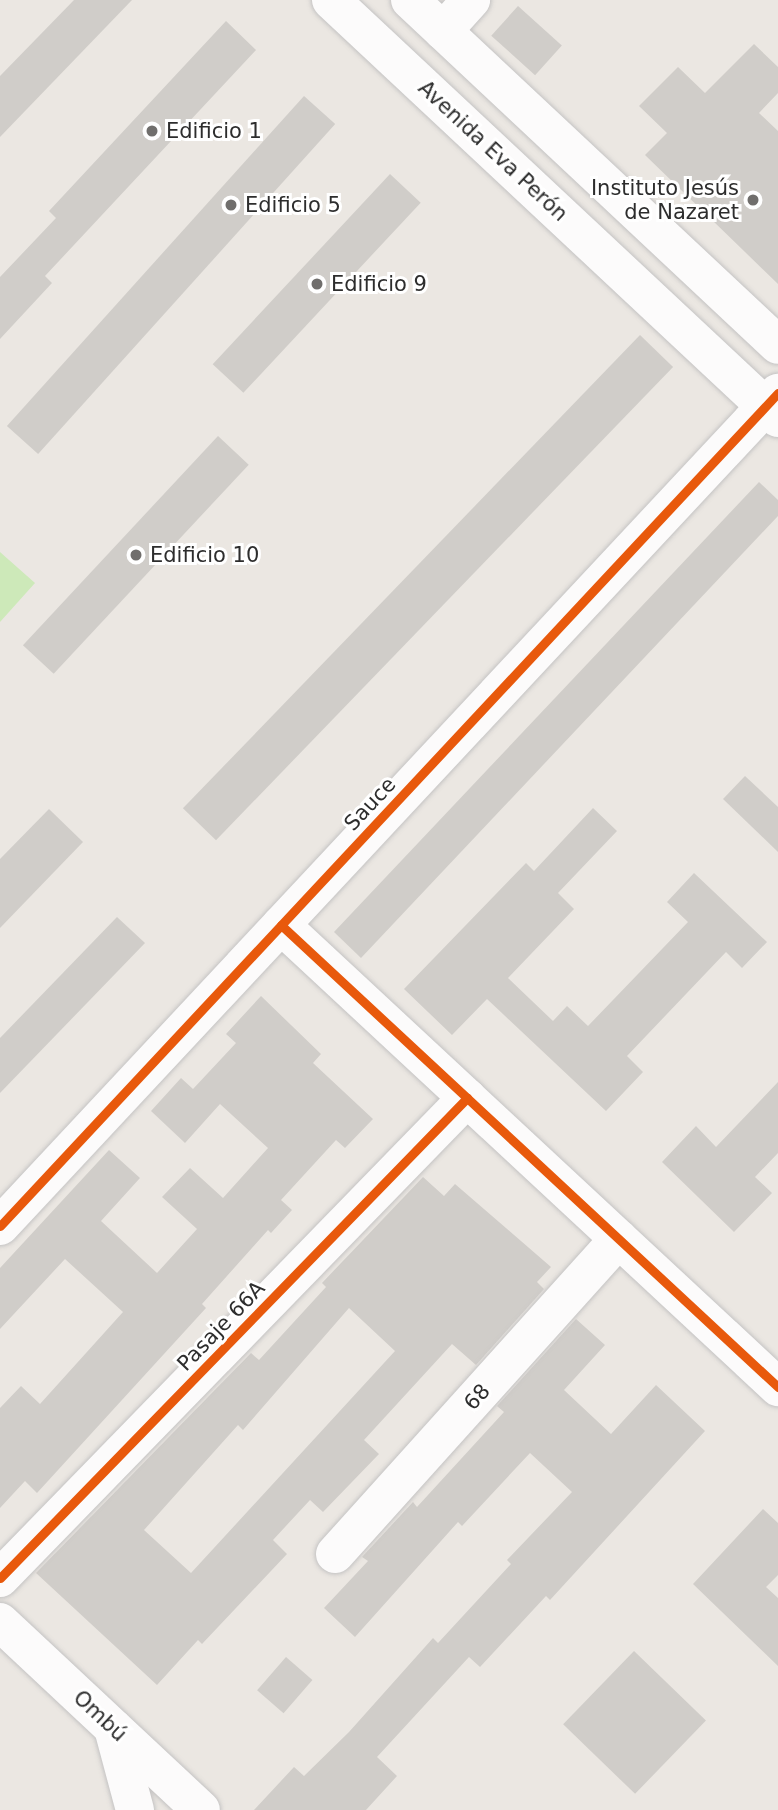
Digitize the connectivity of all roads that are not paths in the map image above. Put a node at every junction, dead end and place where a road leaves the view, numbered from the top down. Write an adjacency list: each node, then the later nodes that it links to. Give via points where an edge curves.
1 (331, 0): 6 (street, Avenida Eva Perón)
2 (410, 0): 4 (street)
3 (471, 0): 4 (street)
4 (443, 31): 5 (street)
5 (778, 345)
6 (774, 406): 7 (street, Sauce)
7 (281, 925): 8 (street); 9 (street, Sauce)
8 (467, 1098): 10 (street); 13 (street, Pasaje 66A)
9 (0, 1226)
10 (619, 1239): 11 (street); 12 (street, 68)
11 (778, 1387)
12 (335, 1554)
13 (0, 1578)
14 (0, 1622): 15 (street, Ombú)
15 (113, 1728): 16 (street); 17 (street, Ombú)
16 (135, 1810)
17 (201, 1810)

